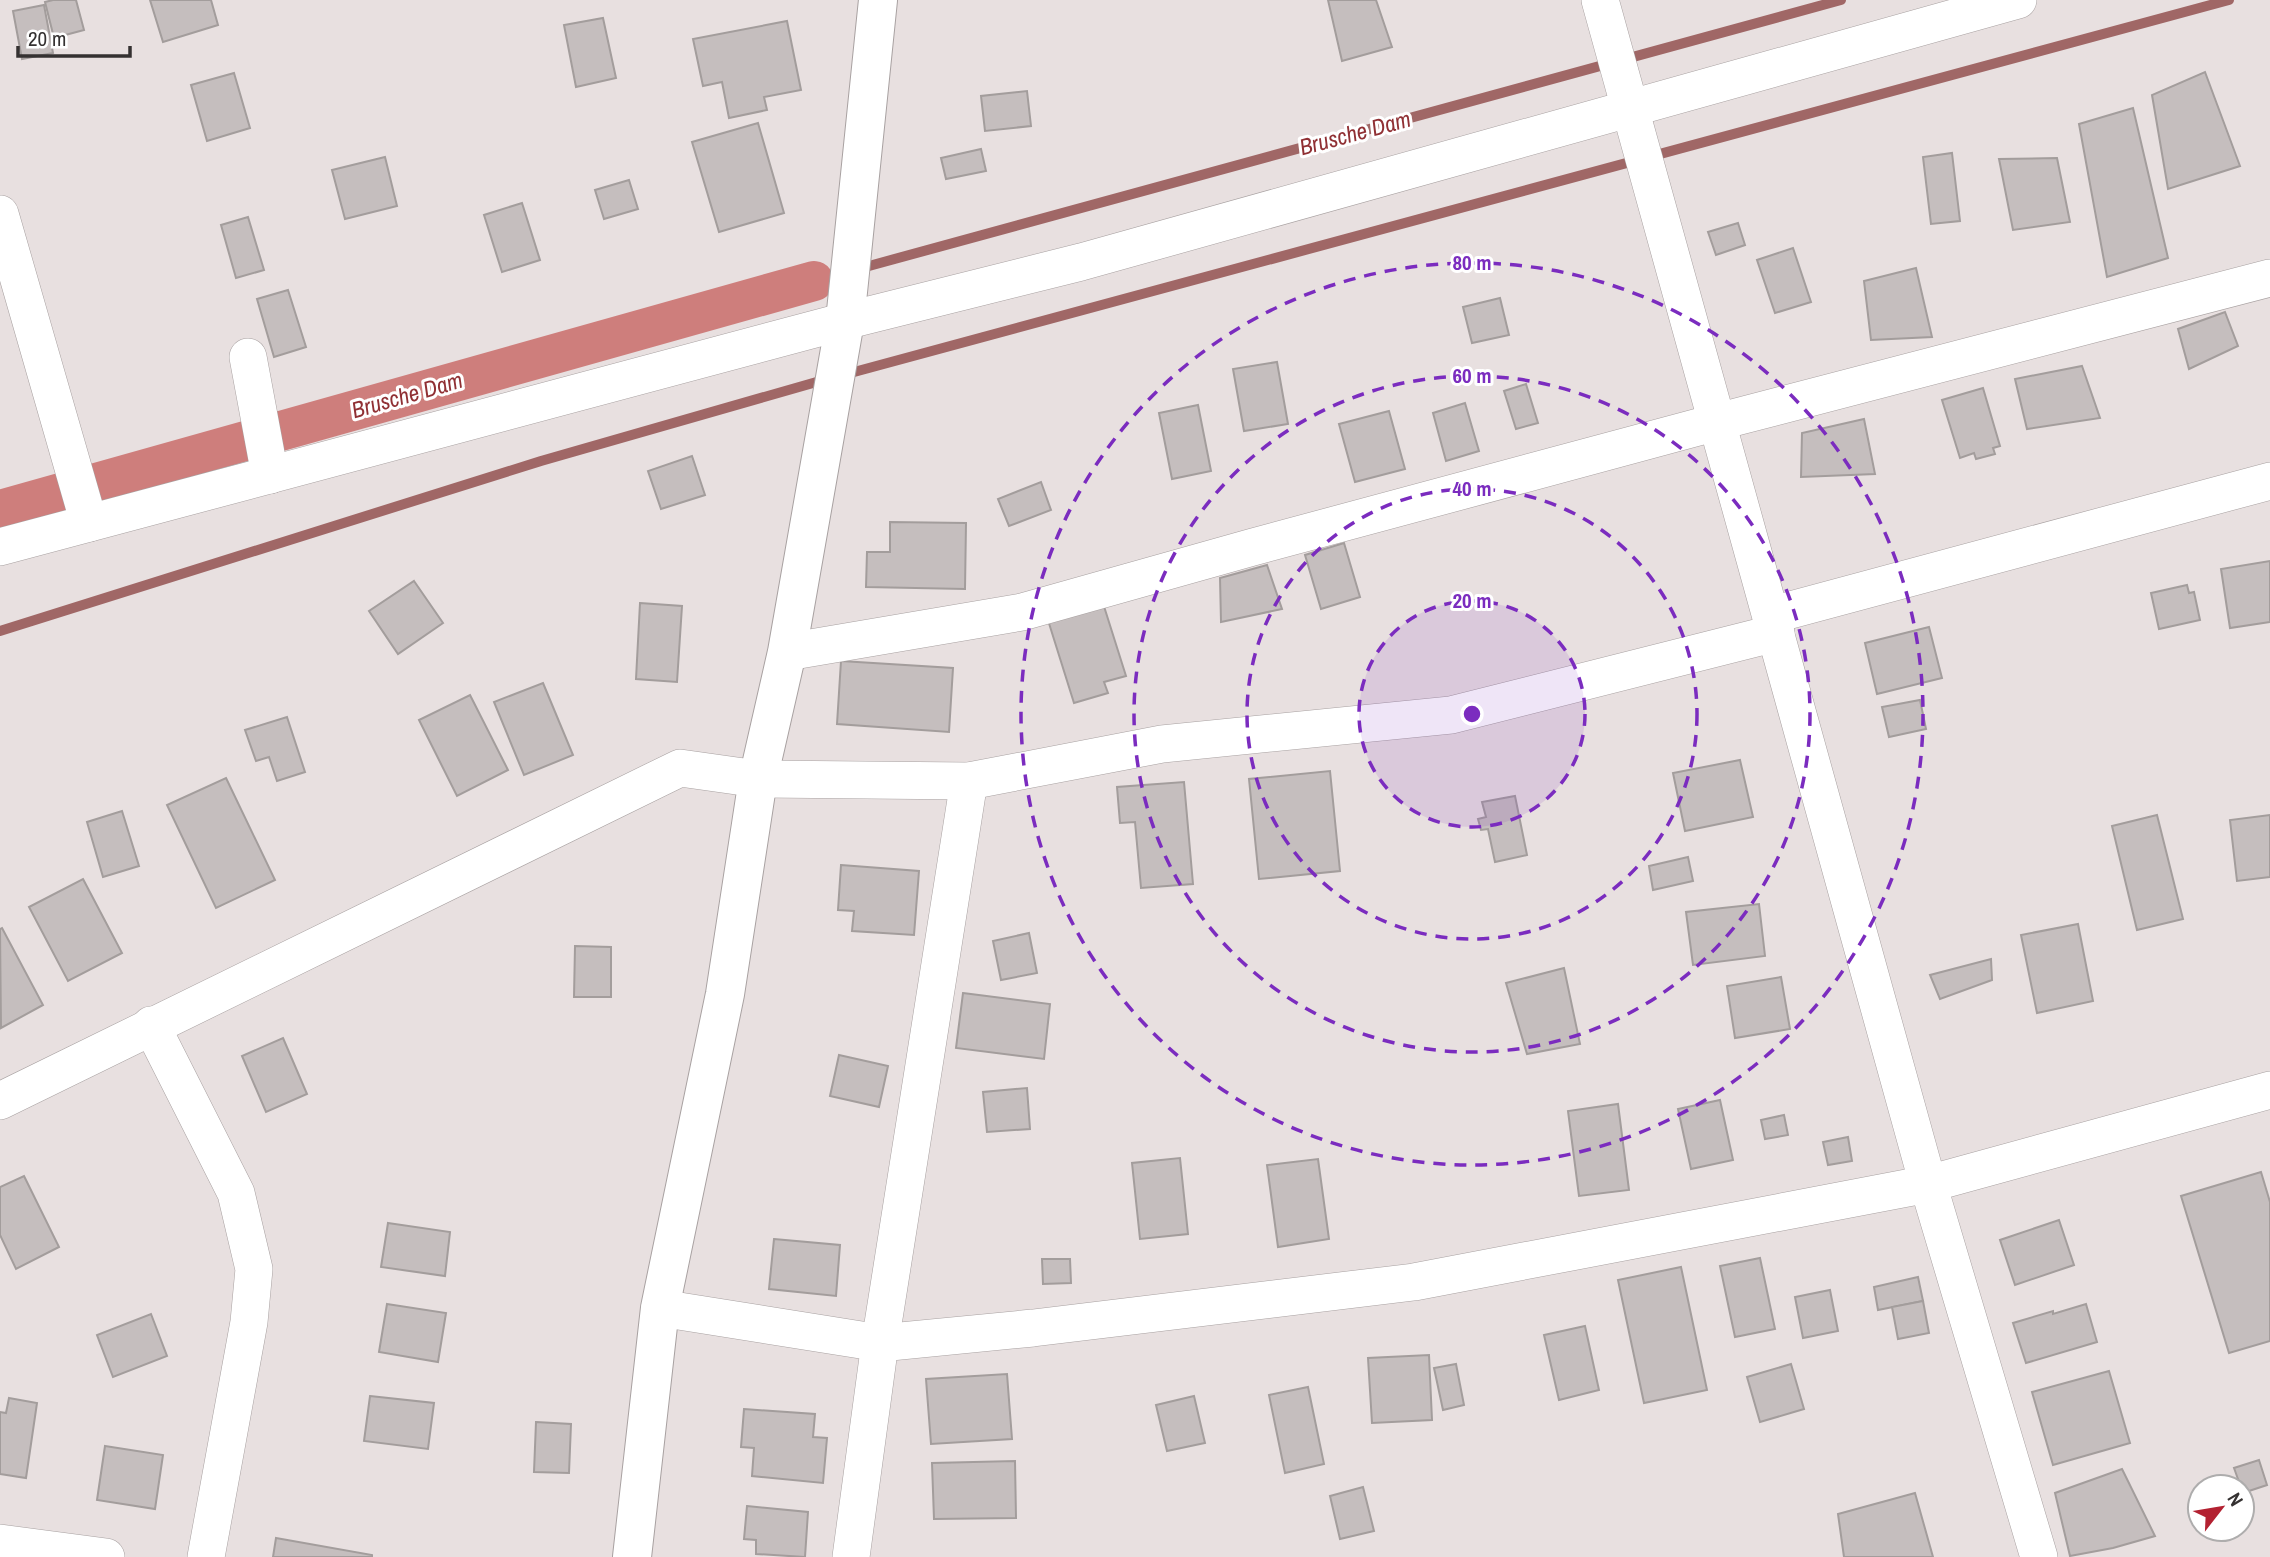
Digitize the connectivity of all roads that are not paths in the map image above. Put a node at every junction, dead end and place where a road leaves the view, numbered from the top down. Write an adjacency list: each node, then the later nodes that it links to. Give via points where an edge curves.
1 (878, 0): 7 (main road)
2 (1600, 0): 4 (street)
3 (2018, 0): 4 (street)
4 (1630, 110): 7 (street, via 1081,262); 9 (street)
5 (0, 214): 12 (street)
6 (2270, 278): 9 (street)
7 (842, 337): 10 (street); 15 (main road)
8 (248, 357): 10 (street)
9 (1717, 422): 14 (street); 15 (street, via 1022,611)
10 (270, 474): 12 (street)
11 (2270, 481): 14 (street)
12 (89, 523): 13 (street)
13 (0, 547)
14 (1774, 624): 17 (street, via 1451,715 1162,744); 21 (street)
15 (788, 652): 16 (main road)
16 (758, 779): 17 (street); 18 (street, via 680,768); 22 (main road, via 724,993)
17 (969, 781): 23 (street)
18 (151, 1025): 20 (street); 26 (street, via 236,1193 254,1269)
19 (2270, 1090): 21 (street)
20 (0, 1101)
21 (1928, 1184): 23 (street, via 1414,1282); 29 (street)
22 (660, 1308): 23 (street); 27 (main road)
23 (880, 1343): 28 (street)
24 (0, 1543): 25 (street)
25 (106, 1557)
26 (206, 1557)
27 (632, 1557)
28 (851, 1557)
29 (2039, 1557)

